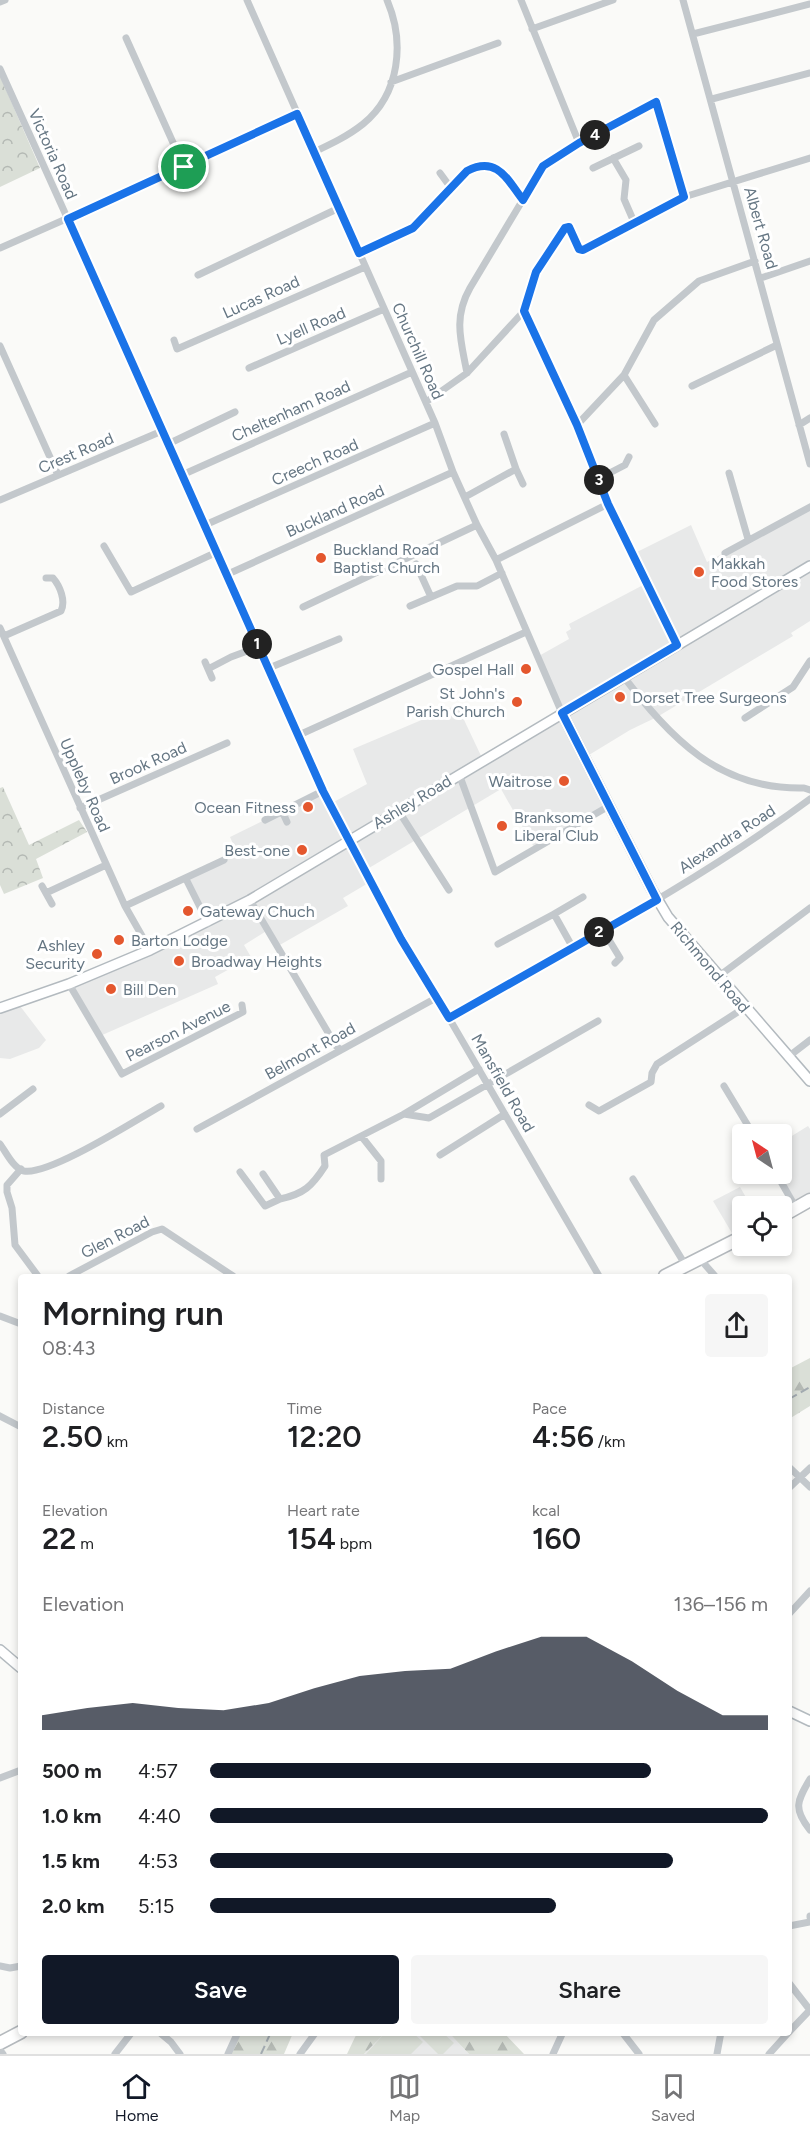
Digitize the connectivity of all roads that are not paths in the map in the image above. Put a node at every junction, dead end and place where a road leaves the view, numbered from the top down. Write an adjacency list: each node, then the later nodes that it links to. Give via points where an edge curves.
1 (5, 0): 7 (street)
2 (247, 0): 17 (street, Churchill Road)
3 (387, 0): 15 (street, via 398,42)
4 (521, 0): 9 (street)
5 (613, 0): 9 (street)
6 (683, 0): 10 (street, Albert Road)
7 (0, 2)
8 (810, 4): 10 (street)
9 (532, 29): 18 (street)
10 (693, 34): 16 (street, Albert Road)
11 (126, 38): 23 (street)
12 (498, 43): 15 (street)
13 (0, 69): 31 (street, Victoria Road)
14 (810, 73): 16 (street)
15 (391, 82): 20 (street, via 364,122)
16 (712, 99): 26 (street, Albert Road)
17 (297, 114): 20 (street, Churchill Road); 23 (street)
18 (579, 143): 28 (street, via 656,102); 29 (street, via 543,166)
19 (639, 146): 21 (street)
20 (314, 152): 30 (street, Churchill Road)
21 (613, 158): 24 (street); 32 (street, via 626,180 624,199)
22 (810, 158): 26 (street)
23 (184, 167): 31 (street)
24 (593, 168)
25 (440, 173): 27 (street)
26 (734, 182): 28 (street); 35 (street, Albert Road)
27 (451, 188): 29 (street, via 467,171 488,167 509,178); 34 (street, via 413,228)
28 (684, 197): 32 (street)
29 (523, 200): 47 (street, via 460,308)
30 (339, 208): 34 (street, Churchill Road); 38 (street)
31 (68, 219): 33 (street); 57 (street, Victoria Road)
32 (634, 222): 41 (street, via 583,250 569,227 565,228 536,272)
33 (0, 248)
34 (359, 253): 37 (street, Churchill Road)
35 (755, 261): 39 (street, Albert Road); 48 (street, via 699,281 654,320)
36 (810, 261): 39 (street)
37 (365, 267): 40 (street, Churchill Road); 42 (street, Lucas Road, via 177,349)
38 (198, 275)
39 (761, 278): 43 (street, Albert Road)
40 (384, 309): 45 (street, Lyell Road); 46 (street, Churchill Road)
41 (524, 311): 47 (street); 55 (street)
42 (174, 340)
43 (777, 345): 49 (street); 56 (street, Albert Road)
44 (0, 346): 65 (street)
45 (249, 368)
46 (412, 372): 50 (street, Churchill Road); 66 (street, Cheltenham Road)
47 (467, 373): 50 (street)
48 (624, 375): 54 (street); 55 (street)
49 (693, 386)
50 (426, 402): 53 (street, Churchill Road)
51 (235, 412): 59 (street)
52 (810, 418): 56 (street)
53 (435, 423): 63 (street, Churchill Road); 73 (street, Creech Road)
54 (655, 424)
55 (577, 425): 67 (street)
56 (799, 425): 61 (street, Albert Road)
57 (162, 431): 59 (street, Victoria Road); 65 (street, Crest Road)
58 (504, 434): 62 (street)
59 (168, 444): 66 (street, Victoria Road)
60 (629, 457): 67 (street, via 625,465)
61 (810, 464)
62 (516, 469): 68 (street); 69 (street)
63 (453, 472): 69 (street, Churchill Road); 83 (street, Buckland Road)
64 (729, 473): 75 (street)
65 (58, 475): 70 (street, Crest Road)
66 (182, 475): 73 (street, Victoria Road)
67 (598, 479): 71 (street)
68 (523, 483)
69 (465, 497): 74 (street, Churchill Road)
70 (0, 500)
71 (608, 504): 79 (street); 92 (street)
72 (810, 507): 75 (street)
73 (205, 525): 77 (street, Victoria Road)
74 (477, 525): 79 (street, Churchill Road); 87 (street)
75 (748, 538): 78 (street)
76 (104, 546): 77 (street, via 130,592)
77 (217, 552): 83 (street, Victoria Road)
78 (725, 553)
79 (496, 560): 82 (street, Churchill Road)
80 (416, 564): 85 (street)
81 (810, 566): 92 (main road, Ashley Road)
82 (502, 573): 85 (street, via 477,586 457,586); 89 (street, Churchill Road)
83 (228, 574): 93 (street, Victoria Road)
84 (46, 578): 90 (street, via 57,582 64,602 61,611)
85 (431, 597): 86 (street)
86 (411, 606)
87 (303, 607)
88 (0, 628): 90 (street, Uppleby Road)
89 (526, 632): 98 (street, Churchill Road); 100 (street)
90 (4, 636): 107 (street, Uppleby Road)
91 (335, 639): 95 (street)
92 (677, 645): 96 (main road, Ashley Road)
93 (258, 647): 95 (street, Victoria Road); 97 (street, via 206,665)
94 (810, 661): 99 (street, via 793,687)
95 (269, 668): 100 (street, Victoria Road)
96 (622, 676): 98 (main road, Ashley Road); 103 (street, via 672,735 704,761 766,785)
97 (212, 678)
98 (562, 713): 102 (main road, Ashley Road); 106 (main road, Richmond Road)
99 (745, 718)
100 (299, 735): 104 (street, Victoria Road)
101 (227, 743): 107 (street, Brook Road)
102 (459, 774): 106 (street, via 495,872); 108 (main road, Ashley Road)
103 (810, 790)
104 (323, 791): 109 (street); 112 (street, Victoria Road)
105 (810, 799): 119 (street, Alexandra Road, via 734,853)
106 (609, 806): 119 (main road, Richmond Road)
107 (80, 807): 114 (street, Uppleby Road)
108 (398, 810): 112 (main road, Ashley Road); 116 (street)
109 (282, 811): 110 (street); 111 (street)
110 (265, 820)
111 (287, 822)
112 (347, 841): 118 (main road, Ashley Road); 132 (street, Mansfield Road)
113 (224, 860): 115 (street)
114 (106, 865): 120 (street, via 44,890); 121 (street, Uppleby Road)
115 (186, 879): 121 (street); 124 (street)
116 (449, 890)
117 (584, 897): 123 (street)
118 (250, 900): 124 (main road, Ashley Road); 139 (street)
119 (657, 900): 125 (street, Alexandra Road); 130 (main road, Richmond Road)
120 (52, 904)
121 (125, 906): 128 (street, Uppleby Road)
122 (810, 909): 130 (street)
123 (554, 914): 126 (street); 127 (street)
124 (208, 923): 128 (main road, Ashley Road)
125 (603, 930): 127 (street, Alexandra Road); 129 (street, via 620,958)
126 (498, 944)
127 (573, 948): 136 (street, Alexandra Road)
128 (150, 951): 131 (main road, Ashley Road)
129 (615, 963)
130 (719, 976): 134 (main road, Richmond Road)
131 (69, 984): 133 (main road, Ashley Road); 135 (street, Pearson Avenue, via 123,1077)
132 (436, 998): 136 (street, Mansfield Road); 139 (street, Belmont Road)
133 (0, 1008)
134 (744, 1008): 140 (main road, Richmond Road); 146 (street, via 657,1064 651,1082 599,1111)
135 (245, 1011)
136 (449, 1018): 141 (street, Mansfield Road)
137 (598, 1020): 143 (street)
138 (810, 1040): 140 (street)
139 (340, 1049): 152 (street, Belmont Road)
140 (788, 1057): 142 (main road, Richmond Road)
141 (479, 1069): 143 (street, Mansfield Road); 149 (street)
142 (810, 1081)
143 (487, 1084): 149 (street, via 429,1118); 150 (street, Mansfield Road)
144 (724, 1086): 151 (street)
145 (33, 1089): 148 (street)
146 (589, 1105)
147 (161, 1106): 156 (street, via 69,1159 27,1172)
148 (0, 1114)
149 (404, 1114): 153 (street)
150 (505, 1114): 155 (street); 172 (street, Mansfield Road)
151 (747, 1124)
152 (197, 1129)
153 (362, 1137): 159 (street, via 381,1161); 162 (street, via 324,1155 325,1166 307,1189)
154 (0, 1144): 156 (street)
155 (440, 1155)
156 (21, 1169): 169 (street, via 7,1185 7,1192 15,1245)
157 (240, 1172): 162 (street, via 265,1206)
158 (263, 1174): 162 (street)
159 (381, 1179)
160 (633, 1179): 168 (street)
161 (782, 1184): 164 (street)
162 (280, 1198)
163 (810, 1200): 164 (highway)
164 (796, 1208): 165 (highway)
165 (792, 1210)
166 (732, 1242): 167 (highway)
167 (700, 1259): 168 (highway); 174 (street)
168 (686, 1266): 173 (highway)
169 (37, 1274)
170 (73, 1274): 171 (street, Glen Road, via 162,1229)
171 (230, 1274)
172 (598, 1274)
173 (669, 1274)
174 (713, 1274)
175 (0, 1317): 176 (street)
176 (18, 1323)
177 (0, 1416): 178 (street)
178 (18, 1425)
179 (810, 1468): 181 (street)
180 (792, 1470): 181 (street)
181 (800, 1478): 182 (street); 183 (street)
182 (792, 1485)
183 (810, 1487)
184 (810, 1591): 185 (street)
185 (792, 1611)
186 (0, 1650): 187 (main road)
187 (18, 1665)
188 (792, 1712): 189 (main road)
189 (810, 1721)
190 (18, 1771): 191 (street)
191 (0, 1778)
192 (810, 1779): 194 (street)
193 (792, 1799): 194 (street)
194 (799, 1799): 195 (street, via 800,1815)
195 (810, 1830)
196 (810, 1922): 197 (street)
197 (792, 1925)
198 (0, 1966): 199 (street)
199 (18, 1967)
200 (792, 1987): 201 (street)
201 (810, 2010): 202 (street)
202 (792, 2029)
203 (18, 2035): 212 (highway)
204 (129, 2036): 213 (street)
205 (164, 2036): 214 (street)
206 (236, 2036): 215 (street)
207 (313, 2036): 216 (street)
208 (561, 2036): 217 (street)
209 (625, 2036): 218 (street)
210 (720, 2036): 219 (street)
211 (785, 2036): 220 (street)
212 (1, 2050)
213 (115, 2054)
214 (180, 2054)
215 (228, 2054)
216 (300, 2054)
217 (553, 2054)
218 (639, 2054)
219 (717, 2054)
220 (769, 2054)

